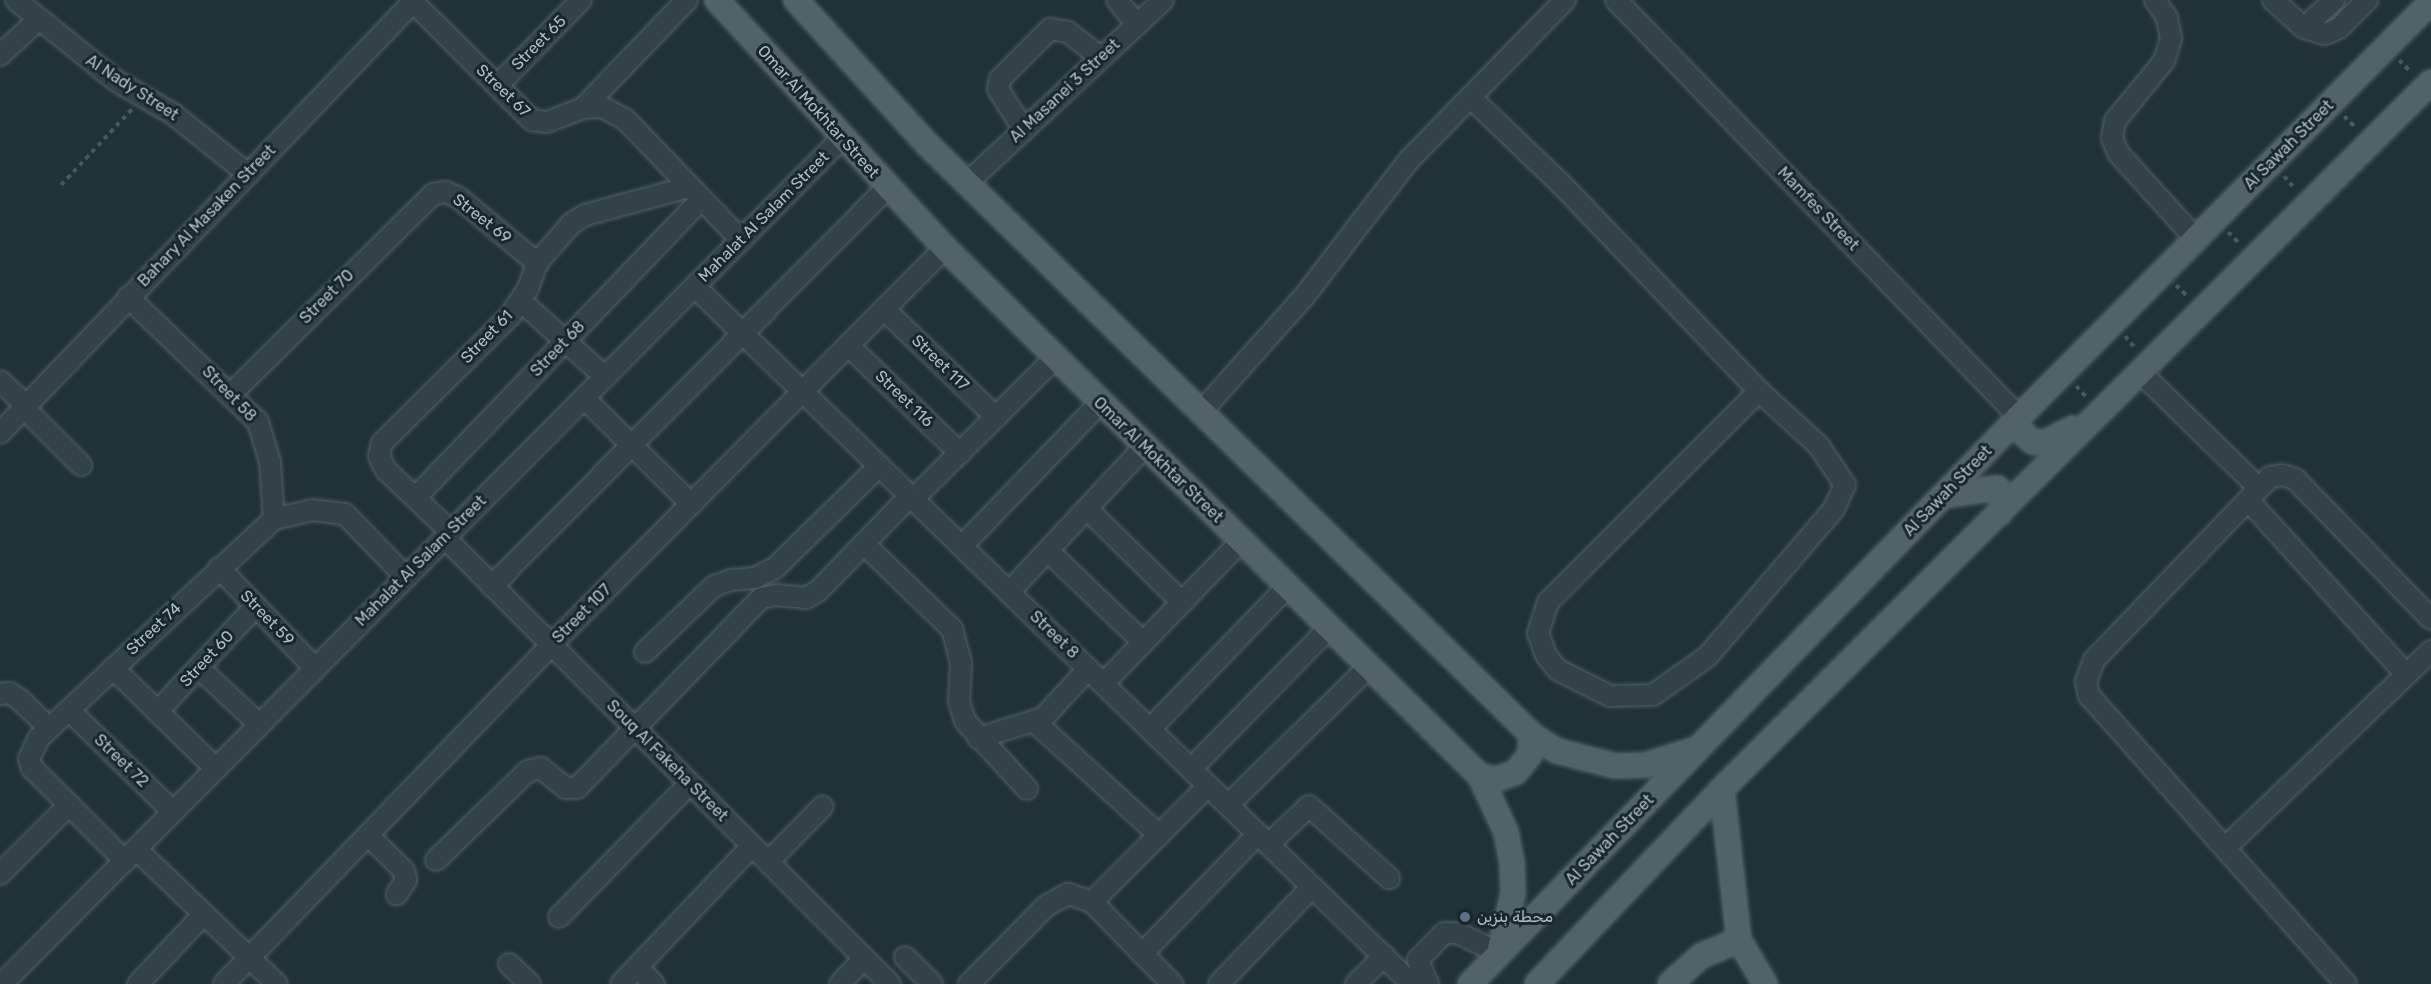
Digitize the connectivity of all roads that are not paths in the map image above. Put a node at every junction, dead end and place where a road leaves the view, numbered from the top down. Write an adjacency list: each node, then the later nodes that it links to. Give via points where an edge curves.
1 (16, 0): 16 (street, Al Nady Street)
2 (581, 0): 22 (street, Street 65)
3 (687, 0): 24 (street)
4 (717, 0): 26 (main road, Omar Al Mokhtar Street)
5 (796, 0): 28 (main road)
6 (1117, 0): 17 (street)
7 (1163, 0): 17 (street, Al Masanei 3 Street)
8 (1565, 0): 23 (street)
9 (1616, 0): 56 (street, Mamfes Street)
10 (2155, 0): 32 (street, via 2167,18 2171,39 2164,61 2115,121 2112,138 2118,153)
11 (2273, 0): 18 (street)
12 (2334, 0): 18 (street)
13 (2367, 0): 18 (street, via 2339,28 2325,34)
14 (414, 1): 22 (street, Street 67); 27 (street, Bahary Al Masaken Street)
15 (2431, 2): 32 (main road, Al Sawah Street)
16 (37, 21): 19 (street); 27 (street, Al Nady Street, via 115,80 200,134)
17 (1137, 25): 20 (street, Al Masanei 3 Street)
18 (2304, 28)
19 (0, 55)
20 (1101, 58): 25 (street, Al Masanei 3 Street); 25 (street, via 1068,32 1050,29 1000,80 998,89)
21 (2428, 85): 44 (main road)
22 (497, 86): 24 (street, Street 67, via 532,120 547,122)
23 (1471, 98): 47 (street, via 1564,187); 53 (street, via 1408,161 1303,298)
24 (583, 108): 30 (street, Street 67, via 602,107 625,119)
25 (1023, 130): 28 (street, Al Masanei 3 Street)
26 (841, 139): 29 (main road, Omar Al Mokhtar Street); 33 (street, Mahalat Al Salam Street)
27 (248, 174): 37 (street, Bahary Al Masaken Street)
28 (967, 183): 53 (main road)
29 (887, 188): 34 (main road, Omar Al Mokhtar Street); 40 (street)
30 (695, 193): 33 (street, Street 67); 35 (street, Street 61, via 585,215 571,224); 41 (street, Street 68)
31 (423, 201): 35 (street, Street 69, via 446,192 459,198); 49 (street, Street 70)
32 (2196, 239): 56 (main road, Al Sawah Street)
33 (741, 240): 36 (street, Mahalat Al Salam Street)
34 (945, 248): 39 (street, Street 107); 43 (main road, Omar Al Mokhtar Street)
35 (537, 263): 38 (street, Street 61)
36 (695, 287): 40 (street, Street 8); 45 (street, Mahalat Al Salam Street)
37 (128, 297): 49 (street, Street 58); 52 (street, Bahary Al Masaken Street)
38 (521, 301): 41 (street); 65 (street, Street 61, via 382,443 379,456 386,470)
39 (884, 309): 42 (street, Street 107); 55 (street, Street 117)
40 (743, 334): 48 (street, Street 8); 58 (street)
41 (567, 340): 45 (street); 65 (street, Street 68)
42 (848, 345): 48 (street, Street 107); 60 (street, Street 116)
43 (1055, 358): 51 (main road, Omar Al Mokhtar Street); 55 (street)
44 (2145, 368): 54 (main road); 63 (street)
45 (605, 377): 50 (street, Mahalat Al Salam Street)
46 (0, 381): 52 (street)
47 (1759, 391): 47 (street, via 1548,602 1538,633 1546,655 1558,670 1610,696 1653,695 1708,656 1834,509 1843,494 1841,474 1819,446)
48 (802, 392): 62 (street, Street 8); 67 (street, Street 107)
49 (231, 394): 70 (street, Street 58, via 258,422 267,442)
50 (584, 398): 58 (street); 71 (street, Mahalat Al Salam Street)
51 (1100, 403): 59 (main road, Omar Al Mokhtar Street); 74 (street)
52 (25, 406): 57 (street, Bahary Al Masaken Street); 61 (street)
53 (1201, 412): 104 (main road)
54 (2095, 416): 56 (main road, via 2040,443 2023,436); 69 (main road)
55 (996, 417): 60 (street)
56 (2019, 417): 64 (main road, Al Sawah Street)
57 (0, 433)
58 (632, 445): 67 (street); 78 (street)
59 (1145, 446): 68 (street); 72 (main road, Omar Al Mokhtar Street)
60 (960, 453): 66 (street)
61 (81, 465)
62 (879, 466): 66 (street, Street 8); 88 (street, via 775,568 755,578 714,586)
63 (2254, 494): 83 (street, via 2270,477 2295,479); 94 (street); 122 (street, via 2094,660 2086,682 2089,696)
64 (1943, 496): 69 (main road, via 1997,488 2005,500); 106 (main road, Al Sawah Street)
65 (415, 498): 71 (street, Street 61)
66 (912, 498): 73 (street); 74 (street, Street 8)
67 (691, 504): 86 (street, Street 107)
68 (1087, 508): 75 (street); 81 (street)
69 (1999, 514): 113 (main road)
70 (274, 519): 76 (street, Street 74); 77 (street, Street 74, via 312,510 345,514)
71 (448, 535): 77 (street, Mahalat Al Salam Street); 78 (street, Souq Al Fakeha Street)
72 (1241, 541): 79 (main road, Omar Al Mokhtar Street); 81 (street)
73 (864, 544): 102 (street, via 818,591 806,598 761,598); 105 (street, via 952,629 961,663 959,701 965,721)
74 (962, 546): 80 (street, Street 8)
75 (1047, 551): 80 (street); 85 (street)
76 (219, 568): 82 (street, Street 59); 90 (street, Street 74)
77 (406, 577): 92 (street, Mahalat Al Salam Street)
78 (492, 586): 86 (street, Souq Al Fakeha Street)
79 (1287, 587): 84 (main road, Omar Al Mokhtar Street); 103 (street)
80 (1009, 592): 93 (street, Street 8)
81 (1182, 602): 85 (street)
82 (256, 606): 91 (street, Street 60); 92 (street, Street 59)
83 (2431, 619)
84 (1329, 628): 89 (main road, Omar Al Mokhtar Street); 108 (street)
85 (1143, 642): 95 (street)
86 (550, 646): 102 (street, Souq Al Fakeha Street); 119 (street, Street 107)
87 (2431, 651): 94 (street)
88 (645, 652)
89 (1370, 666): 109 (main road, Omar Al Mokhtar Street); 115 (street)
90 (113, 668): 97 (street, Street 74); 98 (street)
91 (199, 668): 98 (street, Street 60); 100 (street)
92 (315, 668): 100 (street, Mahalat Al Salam Street)
93 (1088, 669): 95 (street, Street 8); 99 (street, via 1051,712)
94 (2406, 674): 122 (street)
95 (1103, 684): 103 (street, Street 8)
96 (0, 694): 101 (street, via 9,693 19,699)
97 (69, 710): 101 (street, Street 74); 117 (street, Street 72)
98 (157, 712): 107 (street)
99 (1035, 722): 105 (street); 118 (street)
100 (260, 725): 107 (street, Mahalat Al Salam Street)
101 (49, 728): 114 (street, Street 74, via 32,747 29,759 32,768)
102 (638, 729): 110 (street, Souq Al Fakeha Street); 124 (street, via 577,788 566,788 541,768 528,771)
103 (1150, 729): 108 (street, Street 8)
104 (1532, 735): 106 (main road, via 1557,751 1616,766 1676,758); 109 (main road, via 1529,756 1516,772 1497,779)
105 (978, 738): 112 (street)
106 (1704, 745): 134 (main road, Al Sawah Street)
107 (216, 769): 117 (street, Mahalat Al Salam Street)
108 (1191, 769): 111 (street, Street 8)
109 (1480, 776): 134 (main road, Omar Al Mokhtar Street, via 1506,832 1512,863 1508,924)
110 (690, 783): 121 (street, Souq Al Fakeha Street); 132 (street)
111 (1208, 786): 115 (street, Street 8); 118 (street)
112 (1027, 789)
113 (1722, 789): 133 (main road); 159 (main road)
114 (69, 805): 123 (street, Street 74); 126 (street)
115 (1228, 805): 120 (street, Street 8)
116 (823, 806): 125 (street)
117 (173, 812): 123 (street, Mahalat Al Salam Street)
118 (1159, 835): 130 (street)
119 (369, 836): 129 (street, via 404,872 406,880); 138 (street, Street 107)
120 (1264, 839): 127 (street, via 1309,807); 128 (street, Street 8); 135 (street)
121 (752, 846): 125 (street, Souq Al Fakeha Street); 141 (street)
122 (2226, 847): 162 (street)
123 (131, 855): 131 (street, Street 74); 142 (street, Mahalat Al Salam Street)
124 (436, 860)
125 (768, 862): 139 (street, Souq Al Fakeha Street)
126 (0, 874)
127 (1389, 878)
128 (1312, 887): 136 (street, Street 8); 154 (street)
129 (396, 894)
130 (1092, 902): 135 (street); 152 (street, via 1068,894 1056,897)
131 (204, 914): 138 (street, Street 74); 143 (street)
132 (559, 917)
133 (1739, 940): 160 (main road, via 1701,956); 161 (main road)
134 (1499, 953): 157 (street, via 1458,933 1444,933 1418,960); 158 (main road, Al Sawah Street)
135 (1142, 954): 153 (street)
136 (1383, 956): 155 (street); 156 (street, Street 8)
137 (905, 957): 151 (street)
138 (250, 958): 144 (street, Street 107); 145 (street, Street 74)
139 (864, 958): 149 (street); 150 (street, Souq Al Fakeha Street)
140 (509, 963): 146 (street)
141 (637, 967): 147 (street); 148 (street)
142 (2, 984)
143 (138, 984)
144 (224, 984)
145 (277, 984)
146 (530, 984)
147 (621, 984)
148 (654, 984)
149 (840, 984)
150 (890, 984)
151 (932, 984)
152 (969, 984)
153 (1172, 984)
154 (1219, 984)
155 (1356, 984)
156 (1413, 984)
157 (1428, 984)
158 (1470, 984)
159 (1537, 984)
160 (1670, 984)
161 (1765, 984)
162 (2346, 984)

